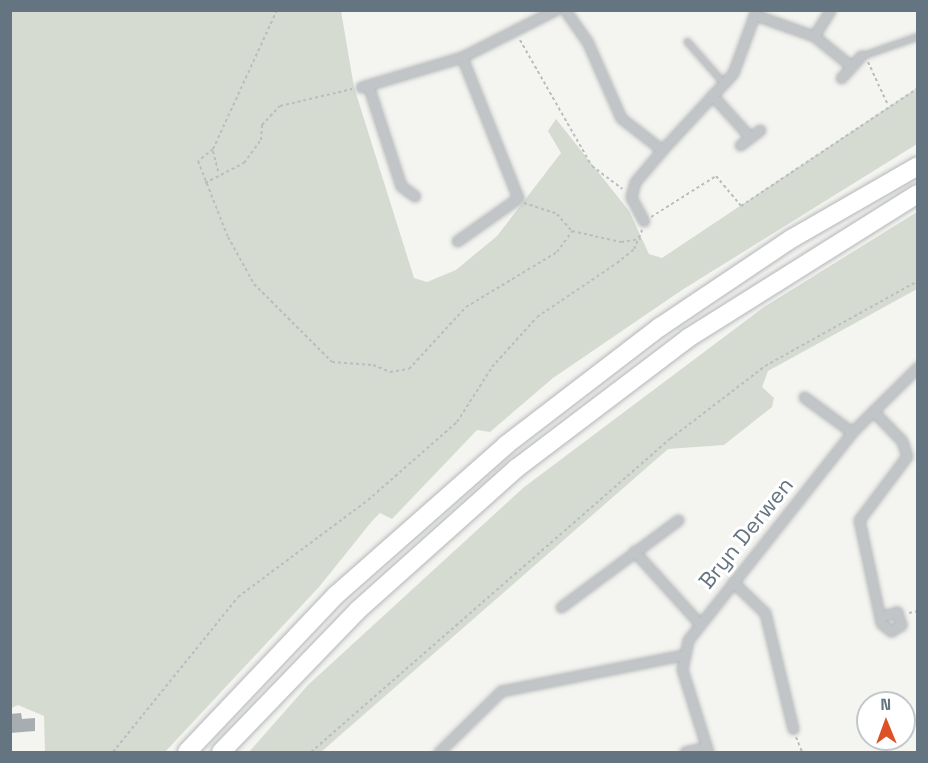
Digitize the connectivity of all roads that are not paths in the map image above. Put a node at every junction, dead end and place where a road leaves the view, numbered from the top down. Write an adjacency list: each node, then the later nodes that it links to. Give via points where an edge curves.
1 (555, 10): 9 (street)
2 (565, 10): 17 (street, via 587,41 621,118)
3 (830, 10): 5 (street)
4 (756, 13): 5 (street); 12 (street, via 746,47)
5 (814, 36): 10 (street)
6 (918, 36): 8 (lane)
7 (687, 40): 12 (lane)
8 (861, 56): 10 (street)
9 (462, 57): 20 (street, via 364,86 401,186); 22 (street, via 503,148 504,164 518,198)
10 (851, 66): 11 (street)
11 (841, 78)
12 (723, 83): 13 (street)
13 (712, 95): 15 (street); 17 (street)
14 (760, 130): 15 (street)
15 (750, 137): 16 (street)
16 (740, 145)
17 (662, 150): 21 (street, via 635,183 631,196)
18 (918, 166): 38 (highway, via 791,239 670,320 506,445 336,596)
19 (918, 194): 39 (highway, via 688,338 517,468 358,610)
20 (416, 196)
21 (644, 221)
22 (457, 241)
23 (918, 368): 27 (street, Bryn Derwen)
24 (824, 394): 26 (street)
25 (804, 397): 26 (street)
26 (818, 404): 28 (street)
27 (873, 411): 28 (street, Bryn Derwen); 33 (street, via 902,441 907,456 859,519)
28 (852, 432): 31 (street, Bryn Derwen)
29 (678, 519): 30 (street)
30 (634, 551): 32 (street); 34 (street)
31 (733, 582): 34 (street, Bryn Derwen); 36 (street, via 763,607)
32 (561, 607)
33 (882, 616)
34 (699, 623): 35 (street, Bryn Derwen)
35 (682, 656): 37 (street); 40 (street, via 501,691)
36 (793, 729)
37 (707, 750): 41 (street)
38 (187, 753)
39 (220, 753)
40 (439, 753)
41 (685, 753)

